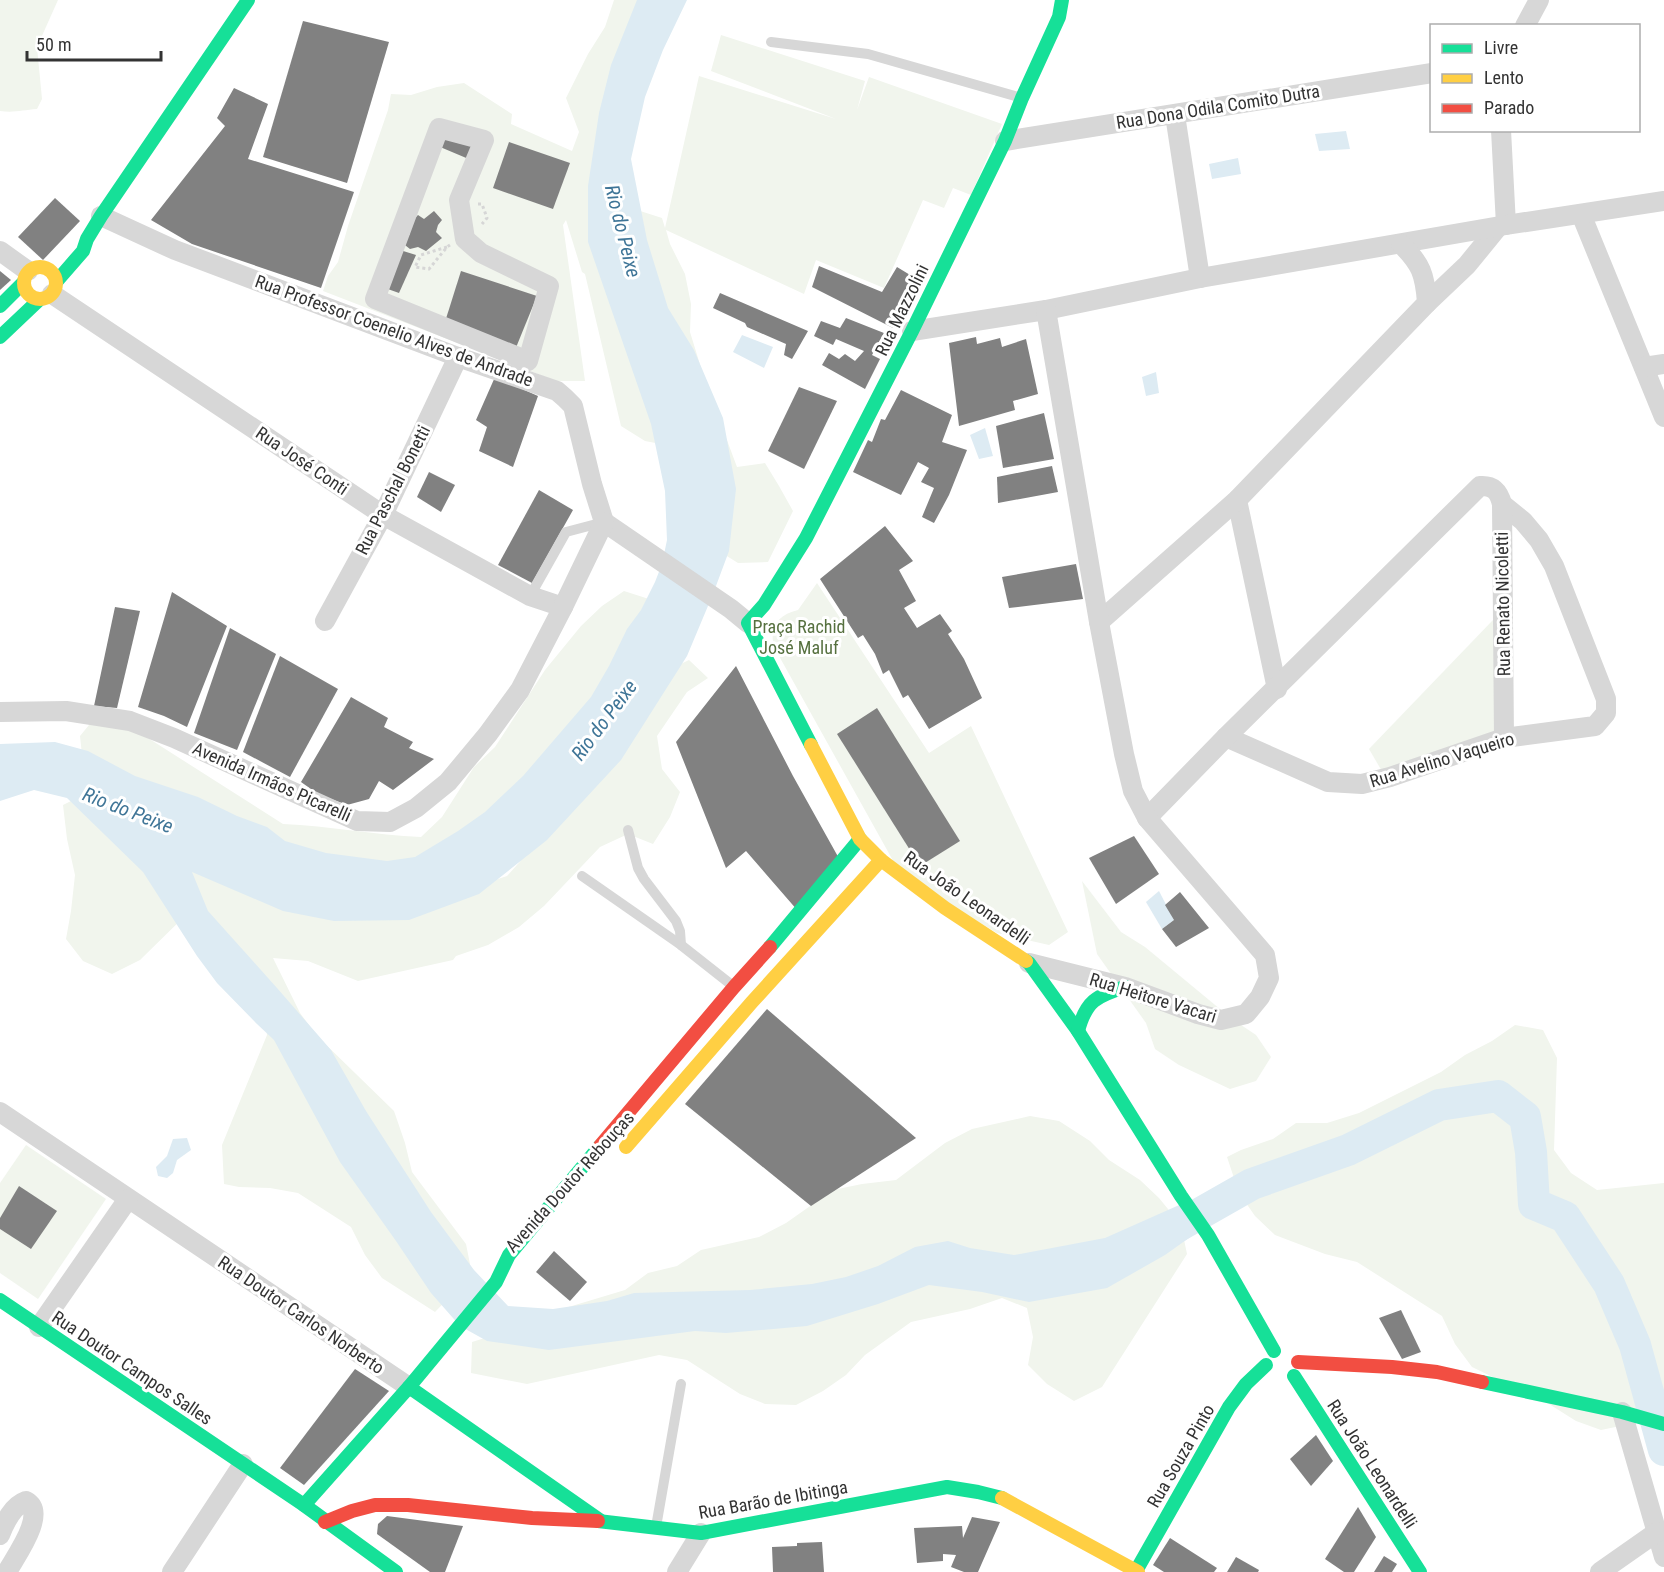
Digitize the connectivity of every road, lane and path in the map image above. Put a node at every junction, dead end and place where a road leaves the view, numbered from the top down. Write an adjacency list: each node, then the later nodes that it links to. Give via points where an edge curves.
1 (248, 0): 13 (street)
2 (1062, 0): 7 (street, Rua Mazzolini, via 1059,17)
3 (1539, 0): 4 (street)
4 (1526, 24)
5 (771, 42): 7 (lane, via 868,54)
6 (1430, 73): 8 (street, Rua Dona Odila Comito Dutra)
7 (1022, 98): 10 (street, Rua Mazzolini)
8 (1175, 115): 10 (street, Rua Dona Odila Comito Dutra); 18 (street)
9 (1501, 132): 14 (street)
10 (1005, 141): 25 (street, Rua Mazzolini)
11 (1664, 201): 12 (street)
12 (1581, 214): 14 (street); 29 (street)
13 (101, 216): 19 (street, via 80,240 83,251); 24 (street, Rua Professor Coenelio Alves de Andrade, via 175,250)
14 (1502, 226): 15 (street); 21 (street)
15 (1401, 244): 18 (street); 21 (street, via 1422,270)
16 (0, 251): 17 (street)
17 (35, 270): 19 (street, via 46,267 51,271); 19 (street, via 25,290 34,298); 22 (street)
18 (1200, 278): 23 (street)
19 (49, 292): 26 (street); 33 (street, Rua José Conti)
20 (375, 299): 20 (street, via 528,361 549,286 481,252 465,239 459,200 484,140 439,128); 24 (street)
21 (1427, 303): 31 (street)
22 (0, 306)
23 (1046, 310): 25 (street); 38 (street, Rua Heitore Vacari)
24 (365, 321): 27 (street, Rua Professor Coenelio Alves de Andrade)
25 (912, 331): 39 (street, Rua Mazzolini, via 806,538 764,605)
26 (0, 337)
27 (458, 357): 33 (street, Rua Paschal Bonetti); 34 (street, Rua Professor Coenelio Alves de Andrade, via 557,391 573,406)
28 (1664, 364): 29 (street)
29 (1644, 367): 30 (street)
30 (1664, 417)
31 (1237, 500): 38 (street); 40 (street)
32 (1502, 504): 40 (street, via 1494,488 1480,486); 43 (street, Rua Renato Nicoletti); 43 (street, Rua Avelino Vaqueiro, via 1534,534 1554,566 1606,699 1605,713 1595,726)
33 (383, 515): 35 (street, Rua José Conti); 37 (street, Rua Paschal Bonetti)
34 (604, 522): 35 (lane, via 566,532); 36 (street, Avenida Irmãos Picarelli); 39 (street)
35 (530, 596): 36 (street, Rua José Conti)
36 (563, 607): 41 (street, Avenida Irmãos Picarelli, via 520,690 488,734 448,782 416,808 390,822 357,821 130,721 66,711)
37 (325, 621)
38 (1099, 621): 44 (street, Rua Heitore Vacari, via 1133,791)
39 (748, 623): 46 (street, Rua João Leonardelli)
40 (1276, 688): 42 (street)
41 (0, 712)
42 (1226, 737): 43 (street, Rua Avelino Vaqueiro, via 1328,782 1362,784); 44 (street)
43 (1504, 738)
44 (1147, 818): 54 (street, Rua Heitore Vacari, via 1265,955 1269,978 1246,1014 1221,1020)
45 (628, 830): 51 (lane, via 638,868 676,921)
46 (860, 839): 47 (street, Rua João Leonardelli); 49 (street, Avenida Doutor Rebouças)
47 (881, 860): 50 (street, Avenida Doutor Rebouças); 52 (street, Rua João Leonardelli)
48 (582, 876): 51 (lane)
49 (788, 928): 50 (street); 53 (street, Avenida Doutor Rebouças)
50 (806, 943): 55 (street, Avenida Doutor Rebouças)
51 (681, 945): 53 (lane)
52 (1029, 963): 54 (street, Rua Heitore Vacari); 56 (street, Rua João Leonardelli)
53 (734, 987): 55 (lane); 57 (street, Avenida Doutor Rebouças)
54 (1125, 987): 56 (street, via 1092,999)
55 (752, 1002): 58 (street, Avenida Doutor Rebouças)
56 (1078, 1031): 66 (street, Rua João Leonardelli, via 1266,1325)
57 (651, 1088): 58 (street); 63 (street, Avenida Doutor Rebouças, via 573,1186 509,1256)
58 (666, 1102): 60 (street, Avenida Doutor Rebouças)
59 (0, 1112): 61 (street, Rua Doutor Carlos Norberto)
60 (613, 1161)
61 (128, 1199): 65 (street); 70 (street, Rua Doutor Carlos Norberto)
62 (519, 1267): 63 (street, Avenida Doutor Rebouças)
63 (493, 1285): 70 (street)
64 (0, 1300): 65 (street, Rua Doutor Campos Salles)
65 (39, 1327): 73 (street, Rua Doutor Campos Salles)
66 (1274, 1350): 67 (street); 68 (street, via 1284,1348 1294,1353)
67 (1266, 1365): 68 (street, via 1277,1380 1285,1381); 84 (street, Rua Souza Pinto, via 1229,1407)
68 (1296, 1369): 71 (street, via 1388,1363); 89 (street, Rua João Leonardelli)
69 (681, 1384): 79 (lane)
70 (409, 1387): 74 (street, Rua Doutor Carlos Norberto); 75 (street)
71 (1630, 1415): 72 (street); 80 (street)
72 (1664, 1424)
73 (243, 1464): 75 (street, Rua Doutor Campos Salles); 86 (street)
74 (547, 1484): 76 (street, via 546,1502); 77 (street, Rua Doutor Carlos Norberto)
75 (304, 1505): 78 (street)
76 (532, 1518): 77 (street, Rua Barão de Ibitinga); 78 (street, Rua Barão de Ibitinga, via 375,1505)
77 (601, 1521): 79 (street, Rua Barão de Ibitinga)
78 (325, 1522): 87 (street)
79 (656, 1527): 81 (street, Rua Barão de Ibitinga)
80 (1657, 1532): 83 (street); 90 (street)
81 (701, 1533): 84 (street, Rua Barão de Ibitinga, via 947,1487 1006,1499); 88 (street)
82 (0, 1535): 85 (street, via 20,1503 31,1504 33,1520)
83 (1664, 1557)
84 (1137, 1571)
85 (6, 1572)
86 (172, 1572)
87 (396, 1572)
88 (677, 1572)
89 (1420, 1572)
90 (1600, 1572)

